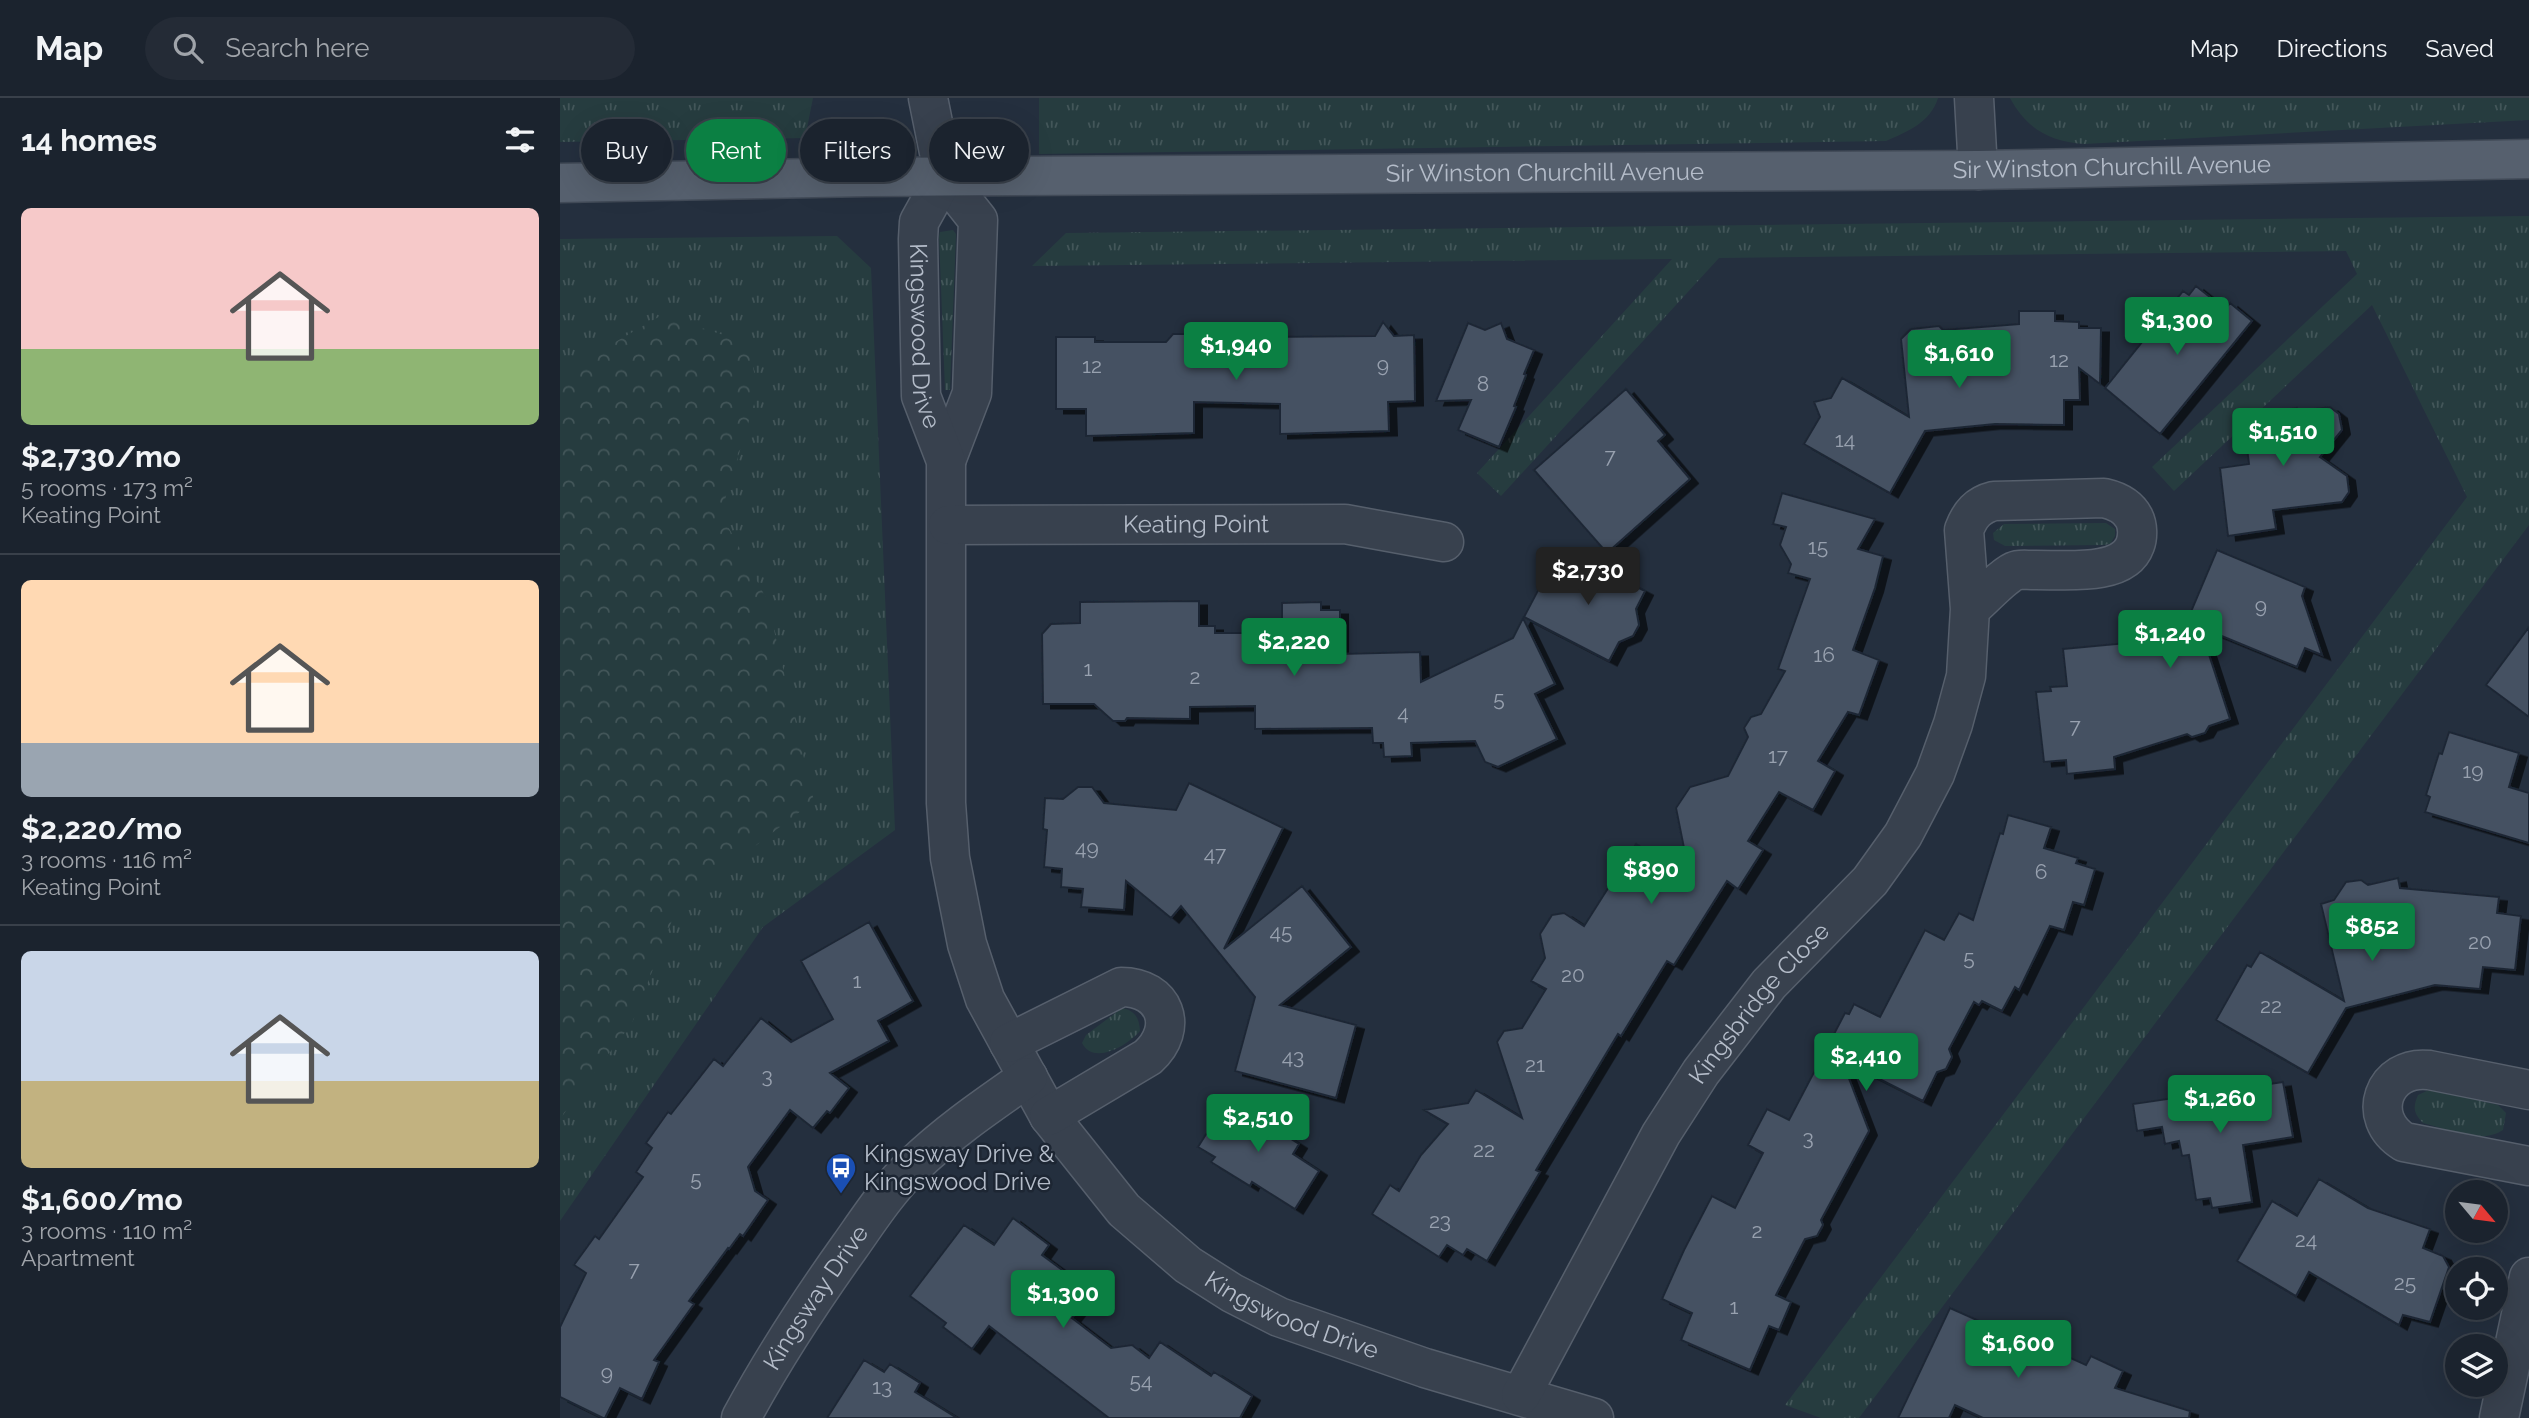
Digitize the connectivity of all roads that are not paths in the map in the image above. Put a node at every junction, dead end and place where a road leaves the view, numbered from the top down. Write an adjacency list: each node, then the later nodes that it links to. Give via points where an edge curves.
1 (928, 98): 3 (street)
2 (1975, 98): 5 (street)
3 (932, 119)
4 (2529, 159): 5 (main road, Sir Winston Churchill Avenue)
5 (1978, 170): 6 (main road, Sir Winston Churchill Avenue)
6 (1029, 176)
7 (929, 177): 10 (main road, Sir Winston Churchill Avenue)
8 (941, 182): 11 (street, Kingswood Drive, via 919,222 918,239 921,396)
9 (948, 182): 11 (street, Kingswood Drive, via 978,220 972,393)
10 (560, 183)
11 (946, 461): 12 (street, Kingswood Drive)
12 (948, 525): 13 (street, Keating Point, via 1345,524); 15 (street, Kingswood Drive, via 946,803 950,859 974,966 985,999)
13 (1444, 542)
14 (1970, 610): 14 (street, Kingsbridge Close, via 1964,530 1984,504 2104,498 2127,508 2134,519 2136,543 2123,562 2101,568 2014,570); 21 (street, Kingsbridge Close, via 1966,676 1953,724 1935,774 1903,835 1870,881 1769,984 1701,1072 1661,1134)
15 (1009, 1043): 16 (street, Kingswood Drive); 18 (street, via 1121,987 1146,991 1163,1010 1166,1023 1158,1048)
16 (1028, 1077): 18 (street, Kingswood Drive); 22 (street, Kingsway Drive, via 952,1131 911,1167 817,1293)
17 (2529, 1090): 19 (street, via 2416,1069 2403,1073 2389,1086 2383,1111 2389,1129 2404,1142)
18 (1049, 1116): 21 (street, Kingswood Drive, via 1124,1210 1188,1265 1232,1293 1328,1336)
19 (2529, 1166)
20 (2529, 1278): 24 (street)
21 (1521, 1395): 23 (street, Kingswood Drive)
22 (741, 1418)
23 (1594, 1418)
24 (2499, 1418)

